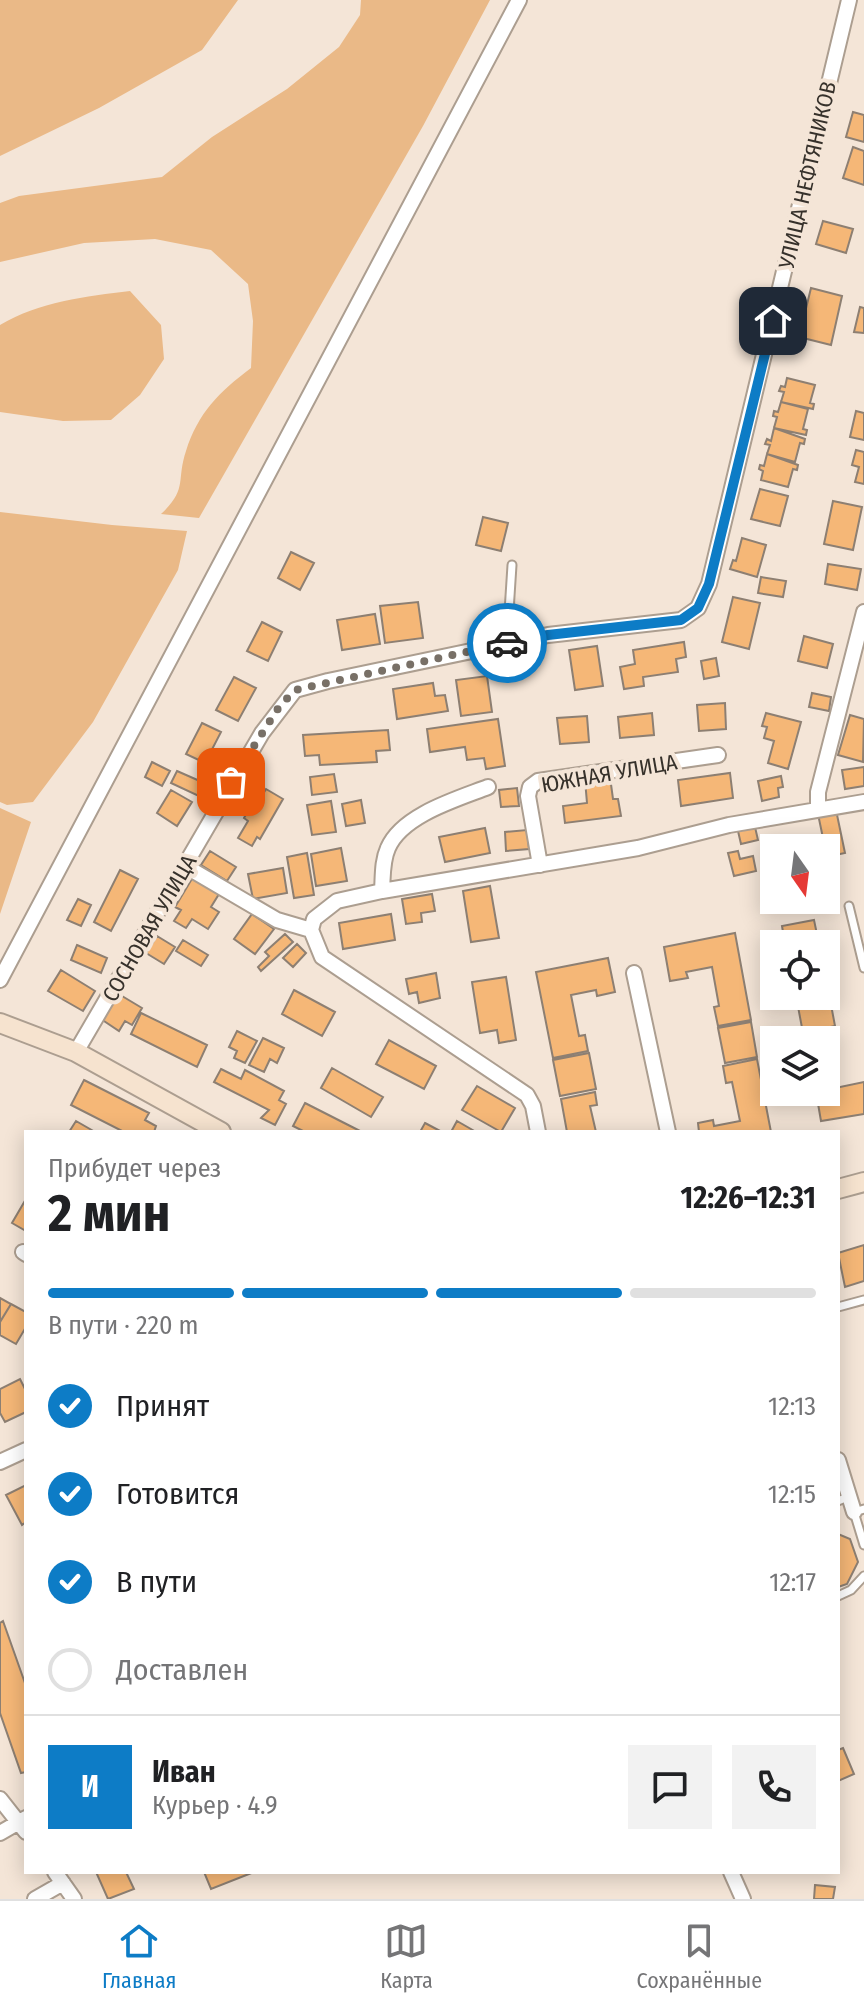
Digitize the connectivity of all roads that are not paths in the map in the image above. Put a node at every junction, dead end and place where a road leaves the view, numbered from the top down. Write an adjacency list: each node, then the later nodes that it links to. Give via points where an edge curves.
1 (519, 0): 18 (street)
2 (849, 0): 4 (street, УЛИЦА НЕФТЯНИКОВ)
3 (512, 565): 6 (lane)
4 (709, 584): 6 (street, СОСНОВАЯ УЛИЦА, via 698,608 681,620)
5 (864, 612): 10 (street)
6 (507, 643): 12 (street, СОСНОВАЯ УЛИЦА, via 295,690 262,733)
7 (718, 755): 11 (street, ЮЖНАЯ УЛИЦА, via 538,781 528,796)
8 (488, 787): 13 (street, via 409,823 389,844)
9 (864, 802): 10 (street)
10 (818, 808): 11 (street)
11 (540, 865): 13 (street)
12 (185, 866): 15 (street, via 277,920); 20 (street, СОСНОВАЯ УЛИЦА)
13 (382, 891): 15 (street, via 337,901 314,919)
14 (849, 906): 16 (lane)
15 (311, 930): 22 (street, via 322,957 527,1095)
16 (864, 968)
17 (634, 973): 23 (street)
18 (0, 980)
19 (3, 1027): 20 (main road)
20 (76, 1052): 21 (main road)
21 (217, 1130)
22 (538, 1130)
23 (668, 1130)
24 (864, 1182): 25 (main road)
25 (840, 1188)
26 (864, 1300): 27 (lane)
27 (840, 1306)
28 (24, 1451): 29 (street)
29 (0, 1462)
30 (840, 1473): 31 (street)
31 (844, 1498): 32 (street)
32 (859, 1511): 33 (lane)
33 (864, 1545)
34 (864, 1576): 35 (lane)
35 (840, 1595)
36 (0, 1799): 37 (street)
37 (23, 1824): 38 (street)
38 (0, 1833)
39 (732, 1874): 43 (street)
40 (59, 1877): 41 (street); 42 (street)
41 (35, 1899)
42 (74, 1899)
43 (743, 1899)

